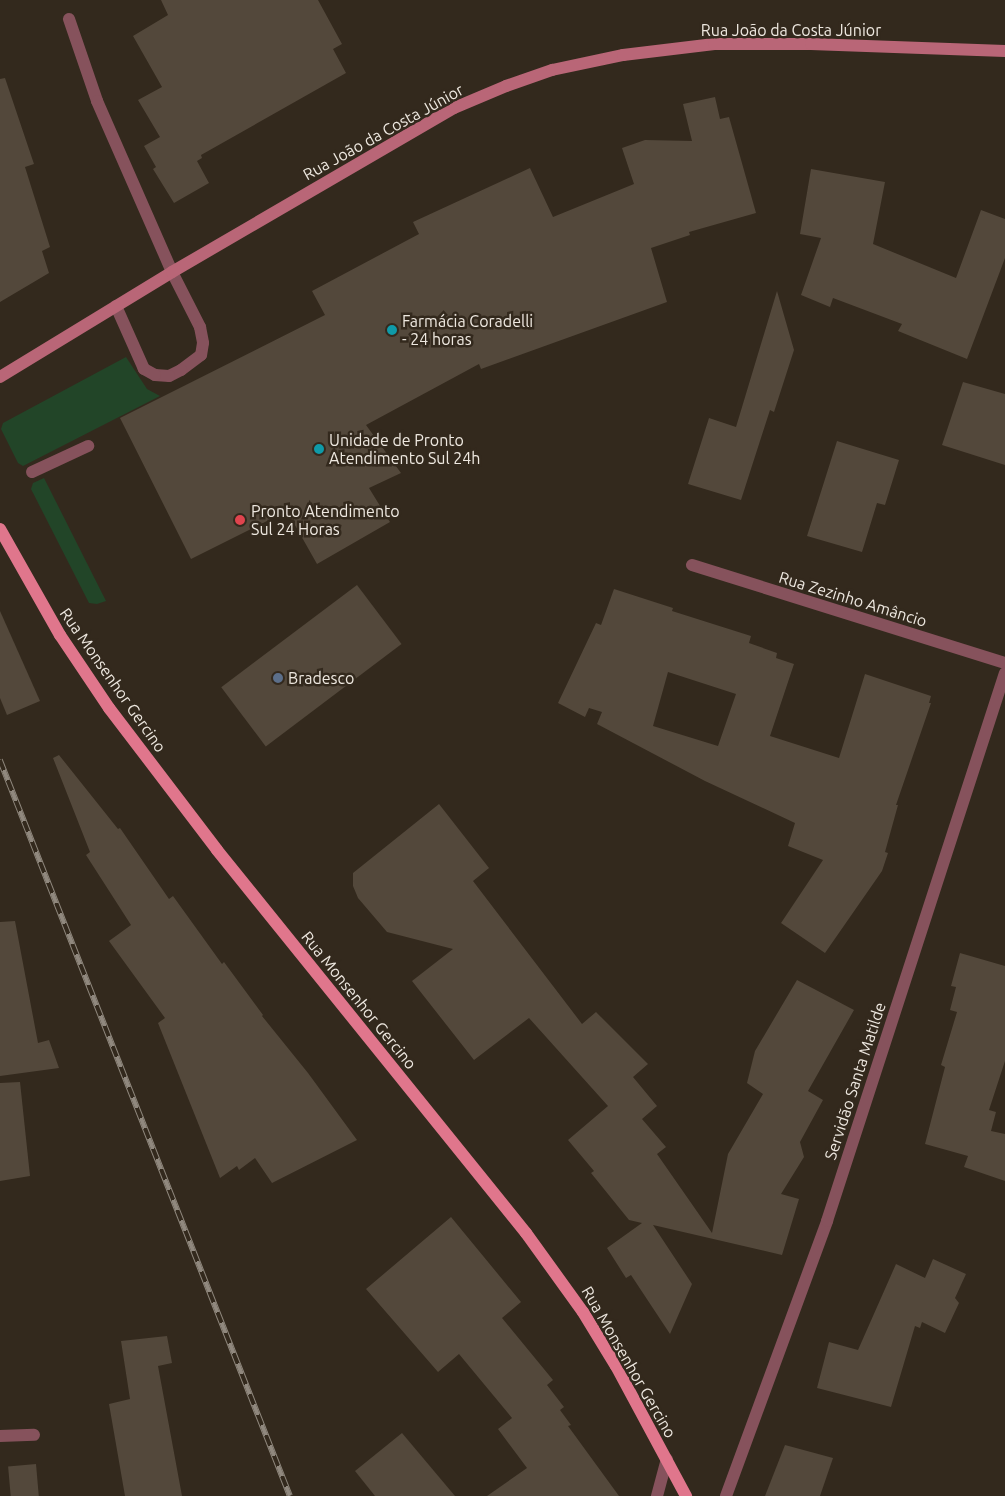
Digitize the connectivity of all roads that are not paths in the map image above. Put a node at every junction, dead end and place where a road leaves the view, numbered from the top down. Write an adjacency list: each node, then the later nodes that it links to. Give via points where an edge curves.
1 (69, 19): 3 (street, via 97,101)
2 (1005, 51): 3 (main road, Rua João da Costa Júnior, via 714,44 623,55 552,70 454,108)
3 (172, 272): 4 (main road, Rua João da Costa Júnior); 4 (street, via 200,327 203,343 200,355 181,370 169,376 156,375 144,369)
4 (116, 306): 5 (main road, Rua João da Costa Júnior)
5 (0, 377)
6 (88, 446): 7 (street)
7 (32, 472)
8 (0, 529): 14 (main road, Rua Monsenhor Gercino, via 60,635 109,708 216,850 526,1233 578,1304)
9 (692, 565): 10 (street, Rua Zezinho Amâncio)
10 (1005, 663)
11 (1005, 673): 17 (street, Servidão Santa Matilde, via 827,1221)
12 (34, 1435): 13 (street)
13 (0, 1436)
14 (667, 1459): 15 (street); 16 (main road, Rua Monsenhor Gercino)
15 (657, 1496)
16 (686, 1496)
17 (726, 1496)

